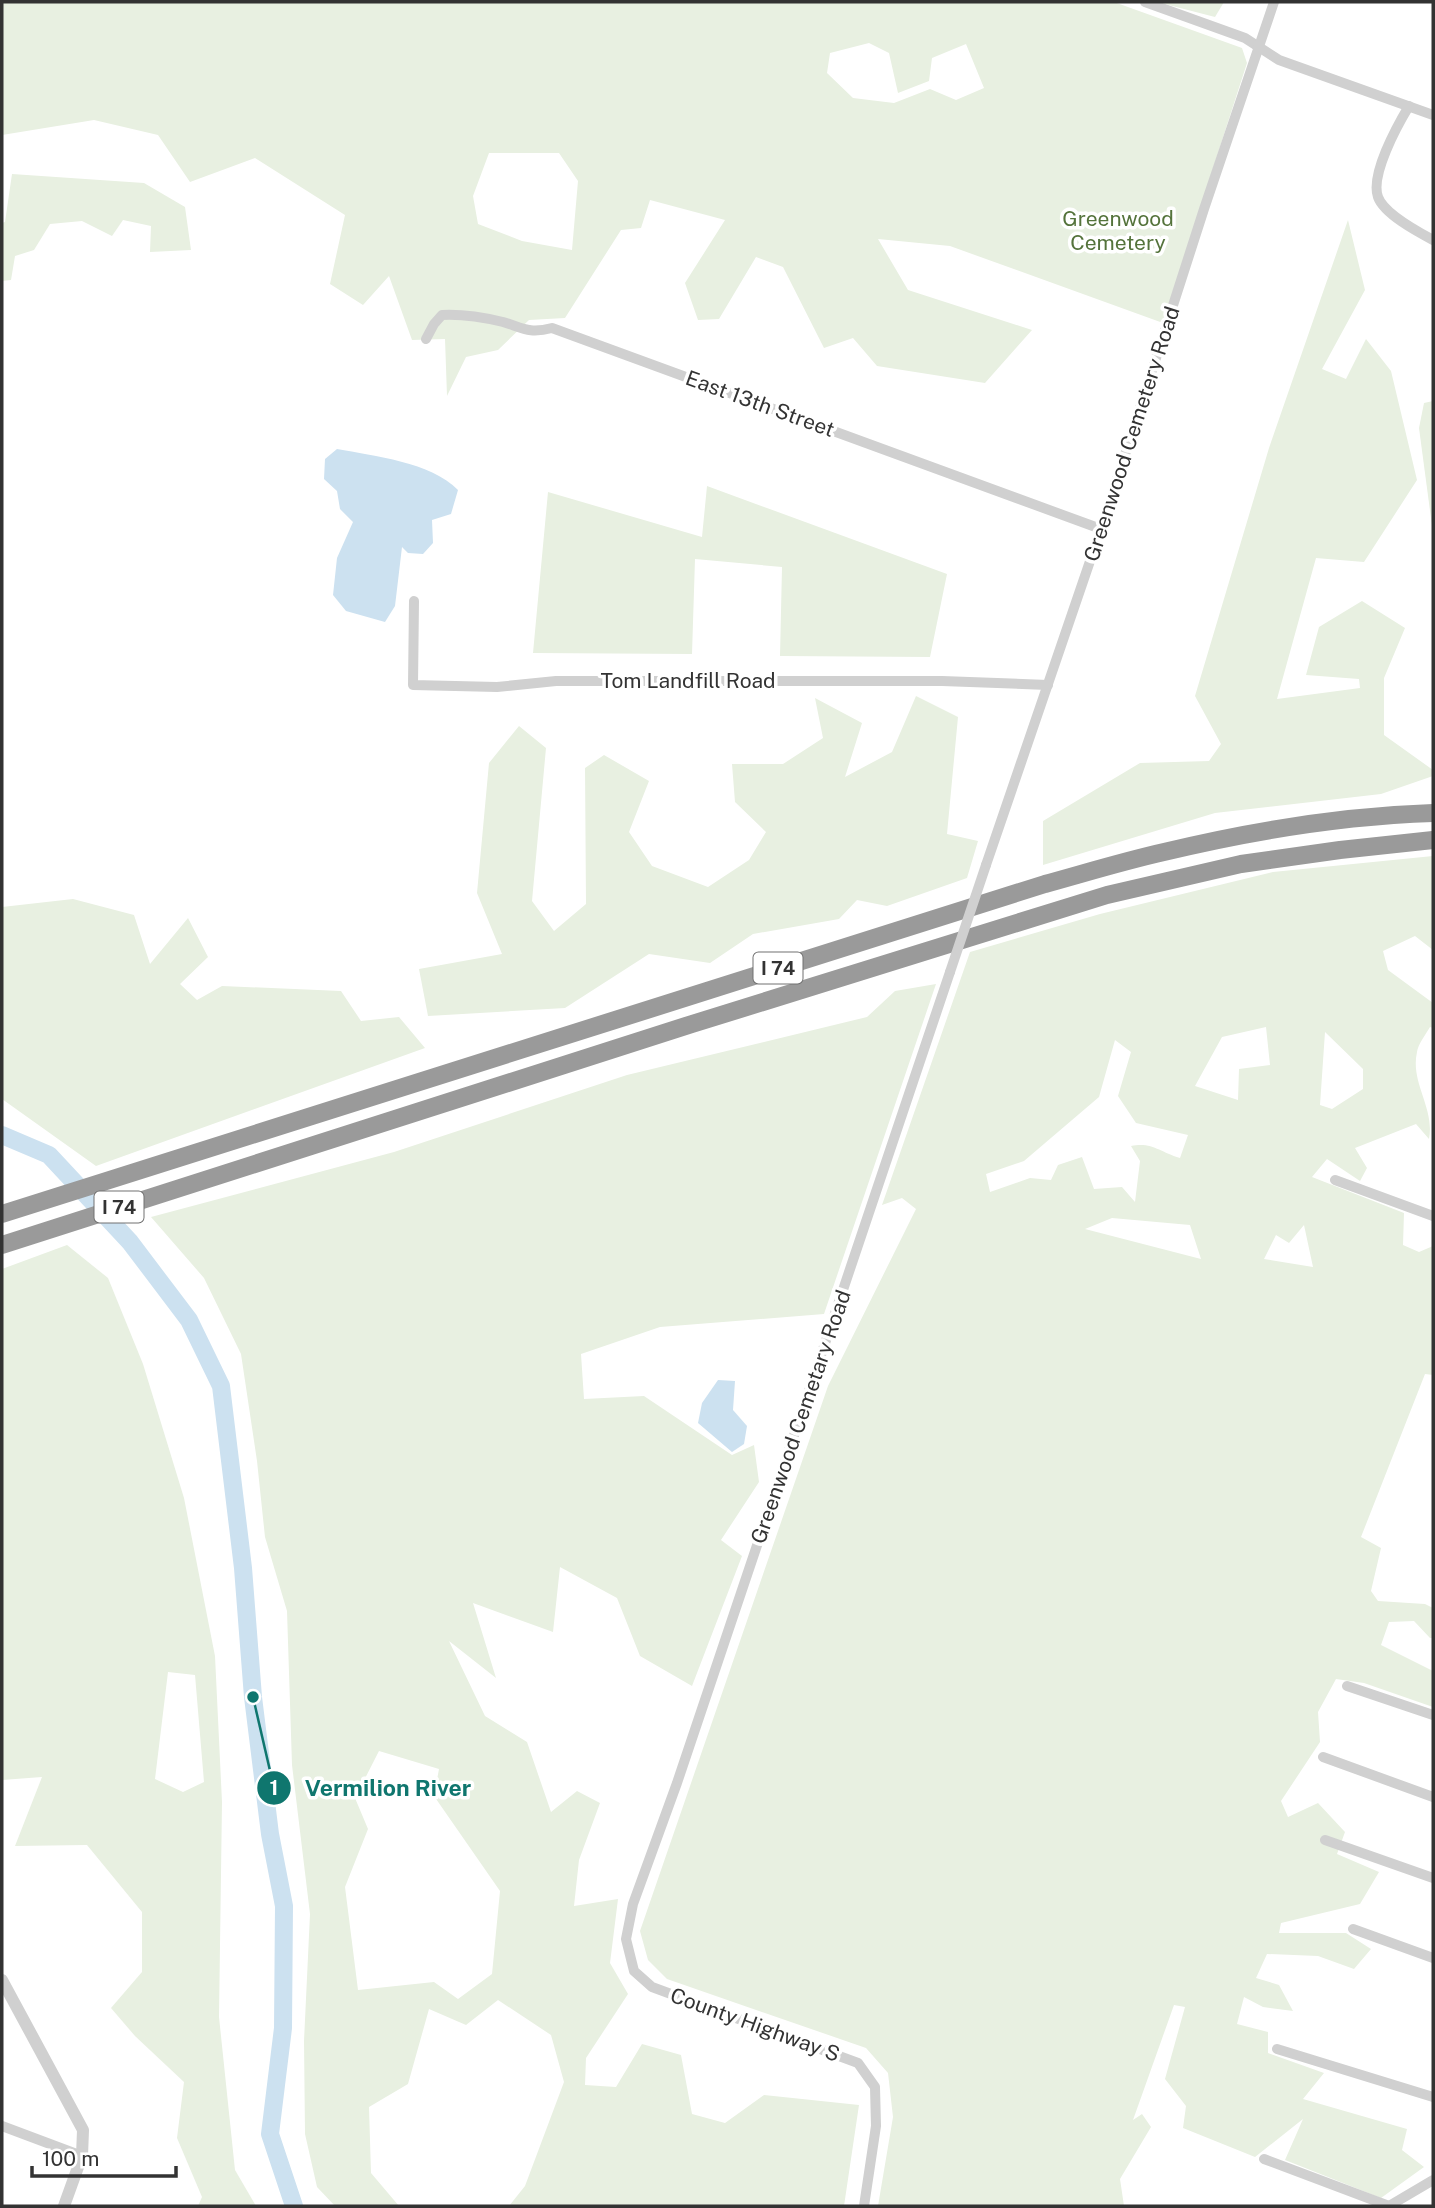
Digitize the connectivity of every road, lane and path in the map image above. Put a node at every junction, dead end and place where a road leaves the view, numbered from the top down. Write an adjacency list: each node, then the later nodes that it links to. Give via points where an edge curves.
1 (1144, 2): 3 (street, via 1245,38)
2 (1274, 2): 3 (street, Greenwood Cemetery Road)
3 (1259, 48): 4 (street, via 1279,60); 8 (street, Greenwood Cemetery Road)
4 (1409, 106): 5 (street); 6 (street, via 1380,168 1377,196 1412,229)
5 (1433, 115)
6 (1433, 240)
7 (426, 339): 8 (street, East 13th Street, via 442,315 460,314 524,330 552,328)
8 (1101, 529): 10 (street, Greenwood Cemetery Road)
9 (414, 601): 10 (street, Tom Landfill Road, via 413,685 942,681)
10 (1048, 685): 13 (street, Greenwood Cemetery Road)
11 (1433, 813): 15 (highway, I 74, via 1285,828 1164,852 1059,880)
12 (1433, 840): 17 (highway, I 74, via 1241,864 1107,895)
13 (986, 865): 26 (street, Greenwood Cemetary Road, bridge, via 633,1904 626,1939)
14 (1335, 1180): 16 (street)
15 (2, 1212)
16 (1433, 1216)
17 (2, 1245)
18 (1347, 1686): 19 (street)
19 (1433, 1715)
20 (1323, 1757): 21 (street)
21 (1433, 1797)
22 (1325, 1840): 23 (street)
23 (1433, 1878)
24 (1353, 1929): 25 (street)
25 (1433, 1958)
26 (634, 1971): 35 (street, County Highway S, via 652,1987 858,2063 875,2087 876,2126)
27 (2, 1980): 31 (street, via 83,2130)
28 (1277, 2049): 29 (street)
29 (1433, 2097)
30 (2, 2126): 31 (street)
31 (82, 2156): 34 (street)
32 (1264, 2159): 36 (street)
33 (1433, 2180): 36 (street)
34 (64, 2206)
35 (864, 2206)
36 (1389, 2206)

